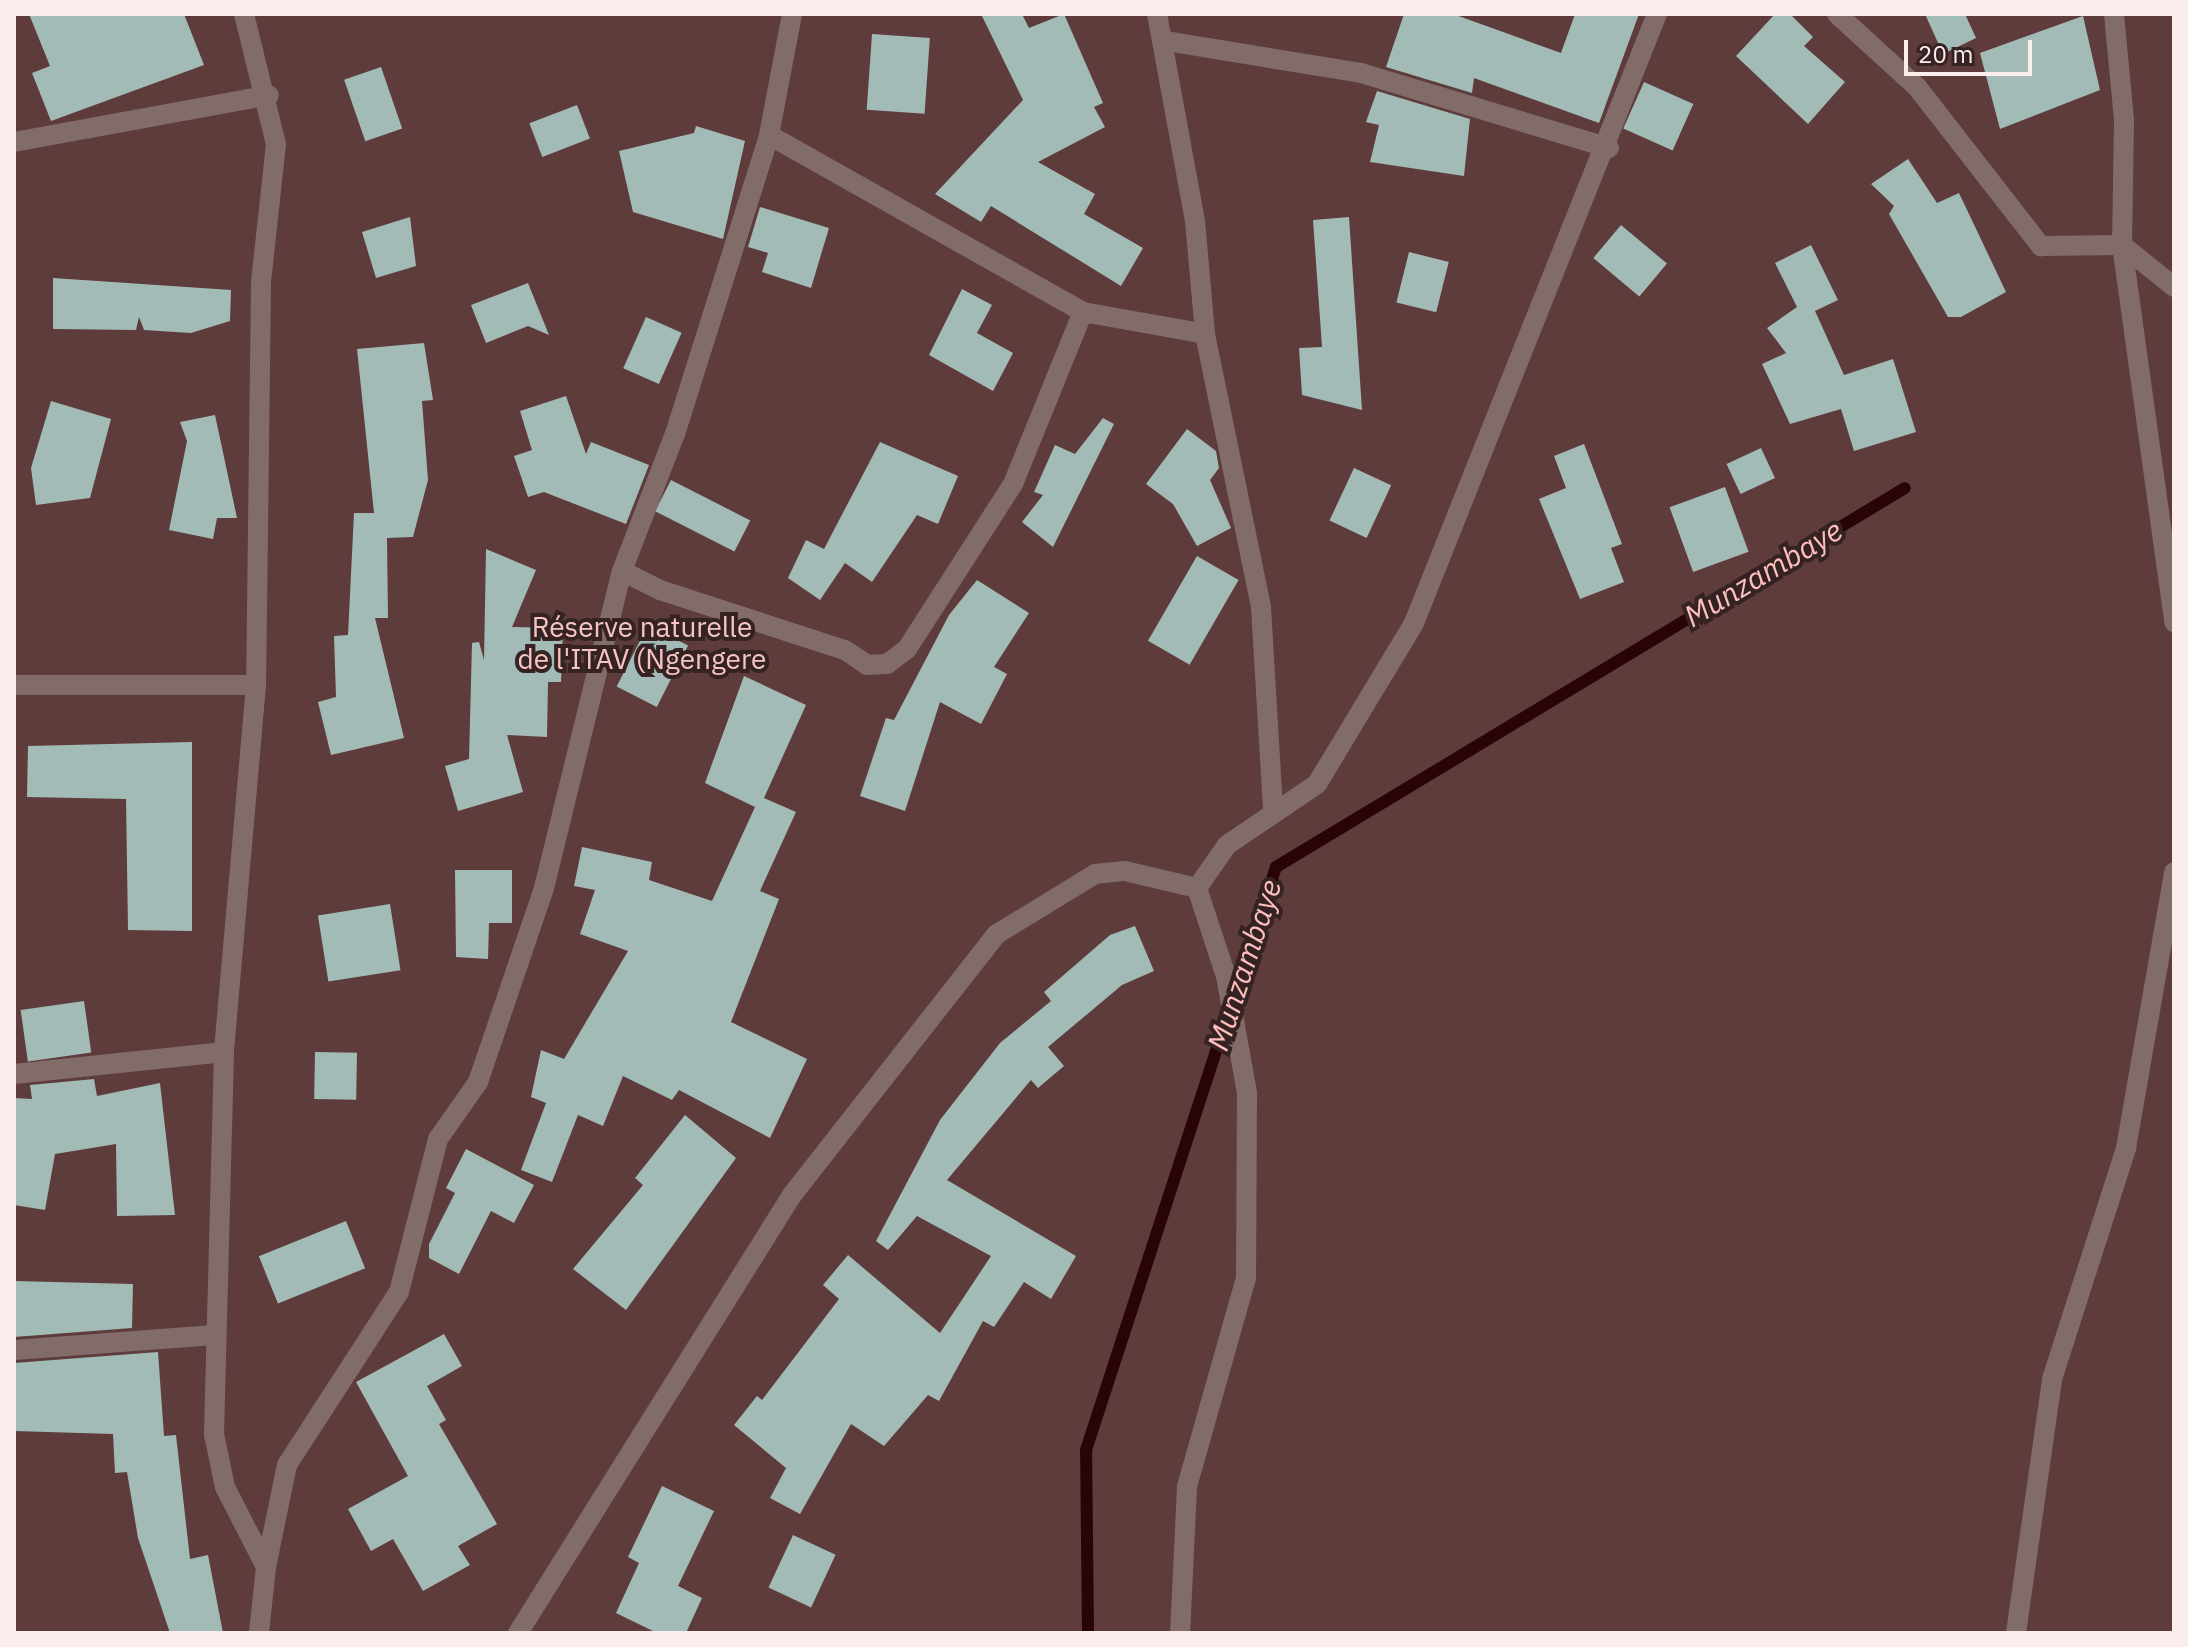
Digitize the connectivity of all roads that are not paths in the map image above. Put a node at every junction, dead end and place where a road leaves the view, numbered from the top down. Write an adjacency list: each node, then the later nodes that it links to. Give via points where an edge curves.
1 (244, 14): 8 (street)
2 (792, 14): 9 (street)
3 (1157, 14): 7 (street)
4 (1657, 14): 11 (street)
5 (1837, 14): 12 (street, via 1917,87 2041,246)
6 (2114, 14): 12 (street, via 2124,120)
7 (1166, 41): 11 (street, via 1361,73); 15 (street)
8 (269, 95): 10 (street); 19 (street, via 276,144 261,283)
9 (769, 135): 14 (street); 16 (street, via 675,434)
10 (14, 142)
11 (1609, 148): 20 (street, via 1414,623 1317,784)
12 (2122, 245): 13 (street); 17 (street)
13 (2174, 287)
14 (1083, 312): 15 (street); 16 (street, via 1013,484 907,649 887,664 867,665 845,650 660,590)
15 (1205, 334): 20 (street, via 1261,607)
16 (622, 571): 27 (street, via 544,888 478,1082 438,1139 399,1292 287,1465)
17 (2174, 622)
18 (14, 685): 19 (street)
19 (256, 685): 23 (street)
20 (1273, 808): 22 (street, via 1227,845)
21 (2174, 872): 31 (street, via 2126,1148 2052,1379)
22 (1197, 888): 29 (street, via 1157,874 1095,874 997,934 792,1195); 30 (street, via 1226,976 1247,1093 1246,1278 1187,1487)
23 (224, 1052): 24 (street); 25 (street)
24 (14, 1074)
25 (214, 1335): 26 (street); 27 (street, via 214,1434 222,1474)
26 (14, 1350)
27 (266, 1567): 28 (street)
28 (259, 1633)
29 (518, 1633)
30 (1180, 1633)
31 (2016, 1633)

